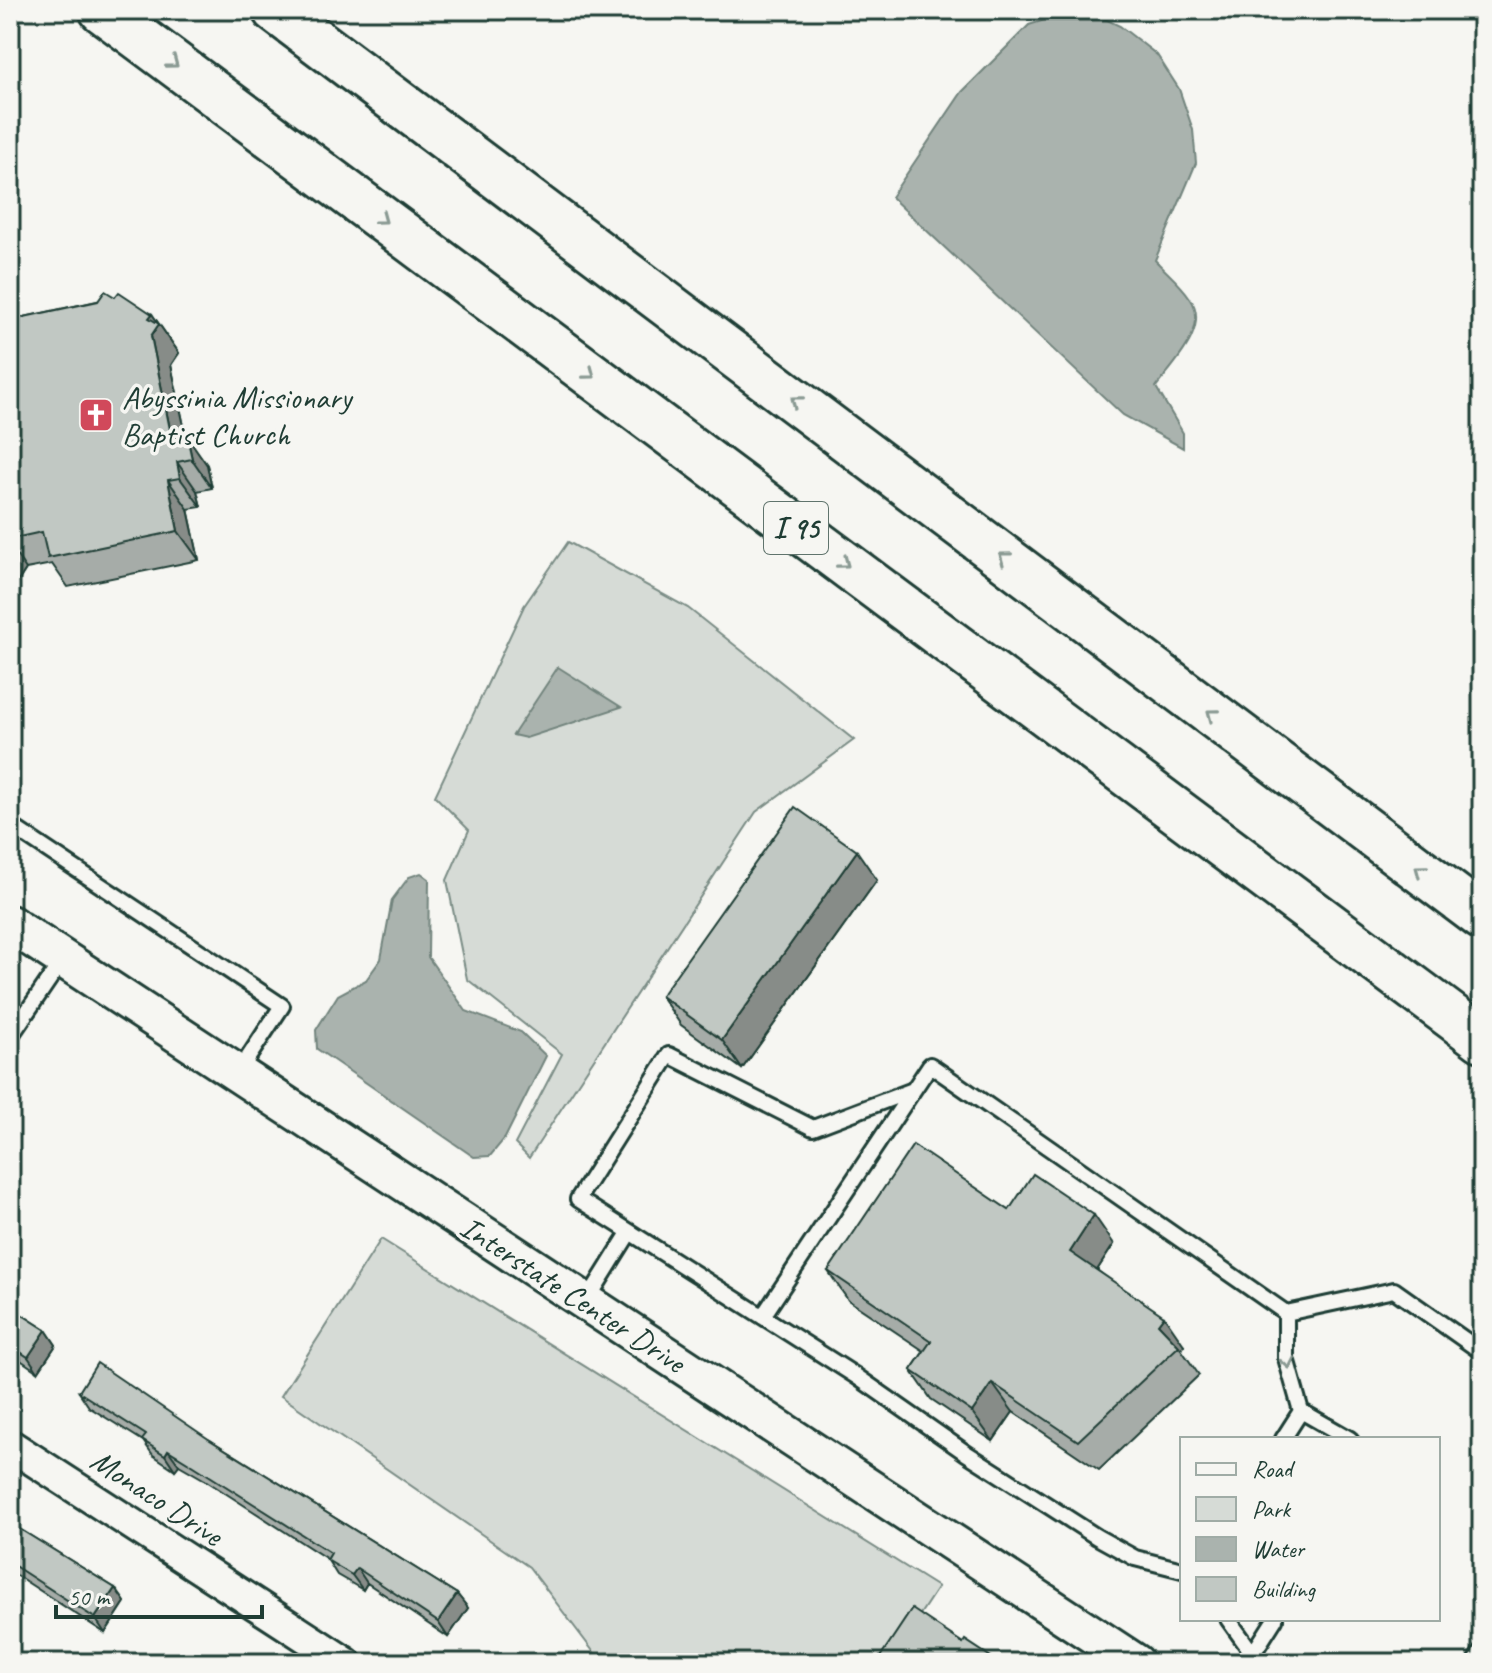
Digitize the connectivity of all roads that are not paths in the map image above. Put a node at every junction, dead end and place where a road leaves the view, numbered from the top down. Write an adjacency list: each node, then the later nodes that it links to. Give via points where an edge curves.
1 (102, 10): 8 (highway, I 95, one-way to 8)
2 (275, 10): 4 (highway, one-way to 2)
3 (10, 825): 9 (lane, via 282,1006)
4 (1482, 917)
5 (10, 924): 6 (street, Interstate Center Drive)
6 (63, 959): 7 (lane); 9 (street, Interstate Center Drive)
7 (10, 1037)
8 (1482, 1039)
9 (238, 1073): 12 (street, Interstate Center Drive)
10 (913, 1090): 11 (lane, via 813,1128 669,1055 578,1199); 13 (lane, via 930,1065); 14 (lane)
11 (629, 1233): 12 (lane); 14 (lane)
12 (585, 1303): 26 (street, Interstate Center Drive)
13 (1286, 1313): 15 (lane, via 1394,1290); 16 (lane, one-way to 16, via 1286,1358)
14 (763, 1316): 20 (lane, via 1097,1537 1135,1558)
15 (1482, 1352)
16 (1301, 1411): 17 (lane); 18 (lane)
17 (1284, 1437)
18 (1346, 1437)
19 (10, 1445): 25 (street, Monaco Drive)
20 (1180, 1569)
21 (1229, 1621): 24 (lane)
22 (1274, 1621): 24 (lane)
23 (1482, 1651): 27 (lane)
24 (1250, 1658)
25 (346, 1663)
26 (1136, 1663)
27 (1474, 1663)

